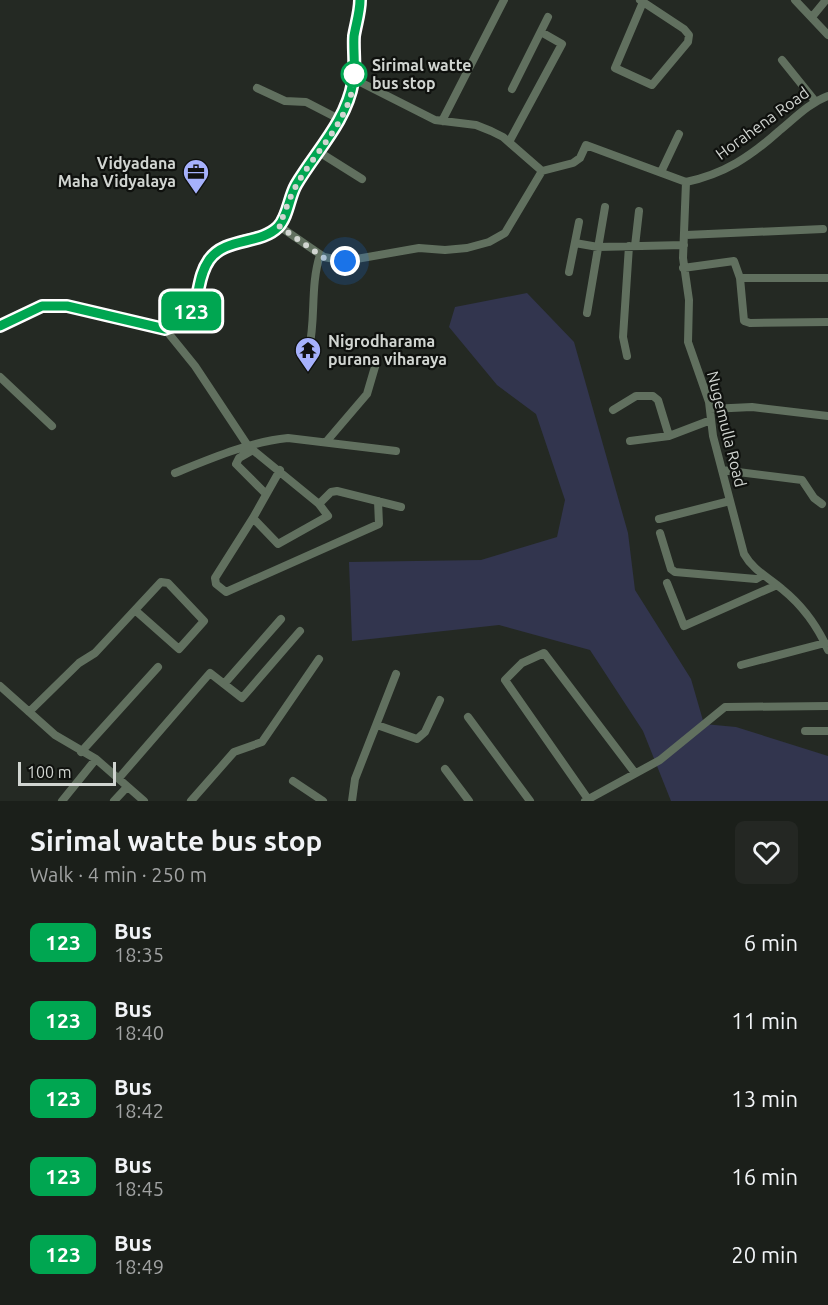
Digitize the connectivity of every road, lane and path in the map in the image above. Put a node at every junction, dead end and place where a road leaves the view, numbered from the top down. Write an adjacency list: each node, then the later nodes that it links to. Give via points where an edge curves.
1 (360, 0): 11 (main road, via 354,37)
2 (504, 0): 17 (street)
3 (795, 0): 7 (street)
4 (826, 0): 7 (street)
5 (642, 1): 5 (street, via 615,68 652,85 688,42 689,35)
6 (548, 17): 8 (street)
7 (812, 17): 9 (street)
8 (541, 32): 13 (street); 19 (street, via 562,44)
9 (828, 35)
10 (782, 60): 15 (street)
11 (354, 79): 16 (main road); 17 (street)
12 (257, 88): 16 (street, via 285,101 306,102)
13 (512, 89)
14 (828, 96): 15 (street, Horahena Road)
15 (814, 101): 24 (street, Horahena Road, via 765,144 723,172)
16 (339, 119): 20 (main road)
17 (441, 121): 19 (street, via 476,125)
18 (678, 134): 22 (street)
19 (509, 142): 21 (street)
20 (319, 152): 23 (street); 28 (main road, via 295,187)
21 (542, 171): 22 (street, via 573,163 586,144); 35 (street, via 505,233 489,242 445,250 419,248 345,261)
22 (661, 172): 24 (street)
23 (362, 179)
24 (686, 182): 30 (street, Nugemulla Road)
25 (605, 207): 34 (street)
26 (639, 211): 33 (street)
27 (579, 222): 31 (street)
28 (279, 226): 35 (street); 43 (main road, via 216,252 205,269 195,308 176,325)
29 (822, 229): 30 (street)
30 (686, 235): 32 (street, Nugemulla Road)
31 (575, 243): 34 (street); 37 (street)
32 (684, 245): 33 (street); 36 (street, Nugemulla Road)
33 (632, 246): 34 (street); 45 (street, via 623,337)
34 (598, 247): 40 (street)
35 (320, 255): 44 (street, via 313,276)
36 (683, 268): 38 (street, via 734,261); 49 (street, Nugemulla Road, via 689,300 688,342)
37 (569, 272)
38 (740, 278): 39 (street); 41 (street, via 744,321)
39 (828, 278)
40 (587, 313)
41 (828, 322)
42 (0, 326): 43 (main road, via 42,306 67,306)
43 (165, 329): 56 (street)
44 (309, 350)
45 (627, 356)
46 (377, 360): 55 (street, via 367,394)
47 (0, 377): 52 (street)
48 (613, 410): 53 (street, via 636,396 653,396 658,400)
49 (710, 410): 50 (street, via 752,407); 51 (street, Nugemulla Road)
50 (828, 416)
51 (711, 420): 53 (street); 59 (street, Nugemulla Road)
52 (52, 426)
53 (669, 436): 54 (street)
54 (630, 441)
55 (326, 442): 56 (street, via 288,438); 57 (street)
56 (251, 448): 58 (street); 60 (street); 61 (street, via 236,464)
57 (396, 451)
58 (280, 470): 61 (street); 64 (street)
59 (722, 470): 63 (street, Nugemulla Road); 65 (street, via 802,480)
60 (175, 473)
61 (265, 493): 67 (street)
62 (378, 501): 64 (street, via 337,491); 66 (street); 67 (street, via 379,524 226,592 215,578)
63 (730, 501): 68 (street); 70 (street, Nugemulla Road, via 744,554)
64 (319, 504): 67 (street, via 328,516 278,544)
65 (822, 504)
66 (401, 507)
67 (253, 518)
68 (659, 519)
69 (660, 533): 70 (street, via 675,572 756,579)
70 (763, 575): 72 (street, Nugemulla Road)
71 (667, 583): 72 (street, via 684,626)
72 (777, 585): 76 (street, Nugemulla Road, via 818,626)
73 (136, 611): 73 (street, via 164,581 204,621 179,649); 85 (street)
74 (281, 619): 81 (street)
75 (300, 631): 81 (street, via 242,698)
76 (827, 646): 78 (street)
77 (319, 659): 101 (street, via 262,741 234,752)
78 (741, 664)
79 (158, 667): 90 (street)
80 (396, 674): 87 (street)
81 (224, 684): 94 (street, via 210,674)
82 (0, 686): 85 (street)
83 (440, 700): 87 (street, via 425,732 417,739)
84 (828, 706): 93 (street, via 725,707 660,760)
85 (29, 712): 90 (street)
86 (468, 717): 105 (street)
87 (377, 725): 103 (street, via 355,779)
88 (805, 731): 89 (street)
89 (828, 731)
90 (81, 752): 91 (street)
91 (96, 759): 94 (street); 98 (street)
92 (445, 769): 104 (street)
93 (635, 773): 97 (street); 97 (street, via 544,653 522,663 505,680)
94 (119, 778): 96 (street)
95 (293, 781): 102 (street)
96 (127, 787): 99 (street); 100 (street)
97 (586, 800)
98 (62, 801)
99 (114, 801)
100 (144, 801)
101 (191, 801)
102 (323, 801)
103 (352, 801)
104 (469, 801)
105 (530, 801)

